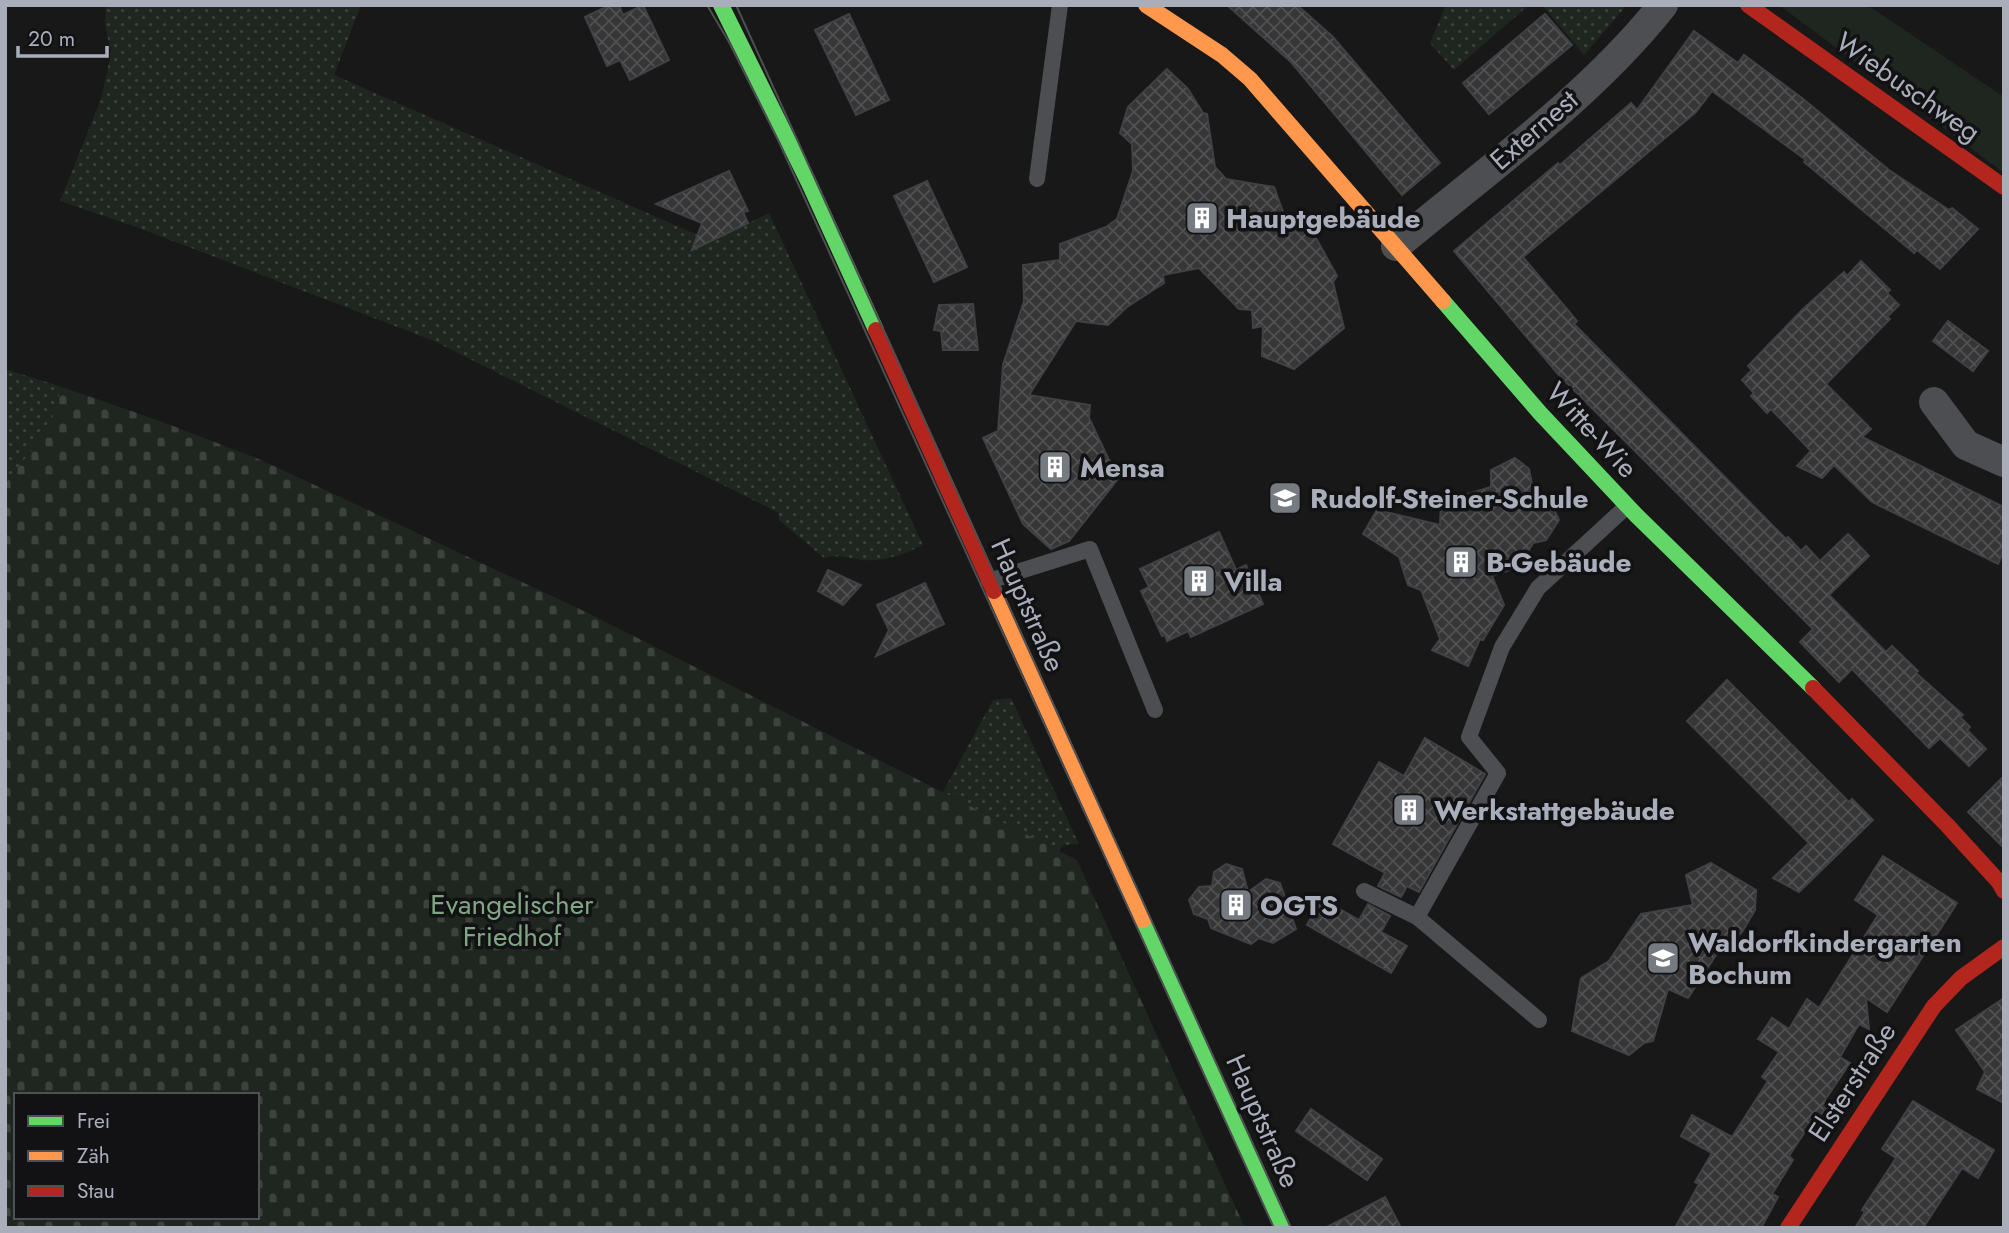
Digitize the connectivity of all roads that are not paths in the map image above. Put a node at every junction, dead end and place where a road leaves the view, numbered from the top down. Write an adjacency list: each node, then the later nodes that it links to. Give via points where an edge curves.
1 (721, 5): 12 (street, Hauptstraße, via 809,183)
2 (1060, 5): 6 (lane)
3 (1146, 5): 8 (street, Witte-Wie, via 1250,79)
4 (1663, 5): 8 (street, Externest, via 1616,57 1554,114)
5 (1748, 5): 7 (street, Wiebuschweg)
6 (1037, 179)
7 (2003, 184)
8 (1396, 246): 11 (street, Witte-Wie)
9 (1934, 402): 10 (street, via 1966,444)
10 (2004, 461)
11 (1627, 506): 15 (street, Witte-Wie, via 1844,718); 16 (lane, via 1538,588 1502,647 1469,737 1498,773)
12 (989, 580): 13 (lane, via 1090,549); 19 (street, Hauptstraße)
13 (1155, 710)
14 (1364, 891): 16 (lane)
15 (2004, 891)
16 (1417, 918): 18 (lane)
17 (2004, 947): 20 (street, Elsterstraße, via 1961,978 1934,1006)
18 (1539, 1020)
19 (1283, 1228)
20 (1788, 1228)

